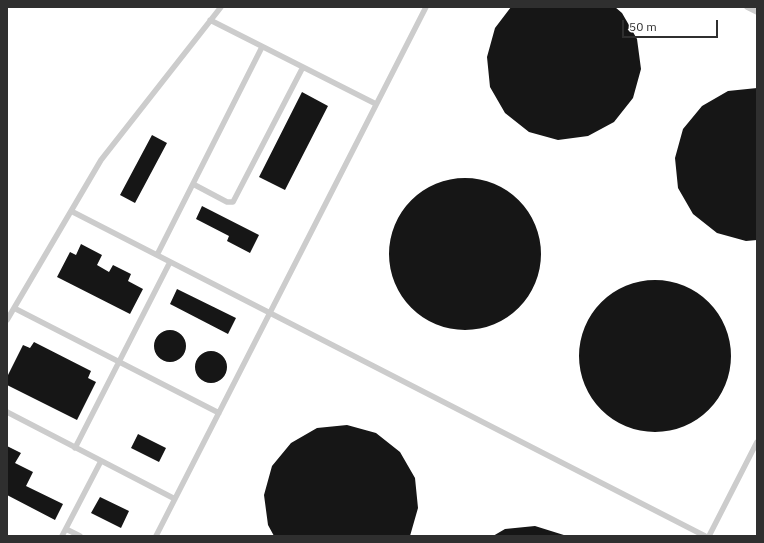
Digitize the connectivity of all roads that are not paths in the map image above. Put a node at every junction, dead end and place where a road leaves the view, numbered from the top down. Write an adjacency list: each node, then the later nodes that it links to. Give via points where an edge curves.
1 (221, 7): 5 (lane)
2 (426, 7): 8 (lane)
3 (747, 7): 4 (lane)
4 (757, 12)
5 (210, 20): 6 (lane); 10 (lane, via 110,146)
6 (262, 46): 7 (lane); 9 (lane)
7 (303, 67): 8 (lane); 9 (lane, via 233,202 227,202)
8 (376, 104): 14 (lane)
9 (193, 184): 11 (lane)
10 (71, 211): 11 (lane); 13 (lane)
11 (157, 255): 12 (lane)
12 (170, 262): 14 (lane); 16 (lane)
13 (14, 308): 15 (lane); 16 (lane)
14 (270, 313): 18 (lane); 27 (lane)
15 (7, 320)
16 (119, 362): 18 (lane); 20 (lane)
17 (7, 412): 20 (lane)
18 (219, 413): 22 (lane)
19 (757, 442): 28 (lane)
20 (75, 448): 21 (lane)
21 (101, 461): 22 (lane); 23 (lane)
22 (175, 499): 26 (lane)
23 (66, 529): 24 (lane); 25 (lane)
24 (62, 536)
25 (80, 536)
26 (156, 536)
27 (705, 536)
28 (709, 536)

